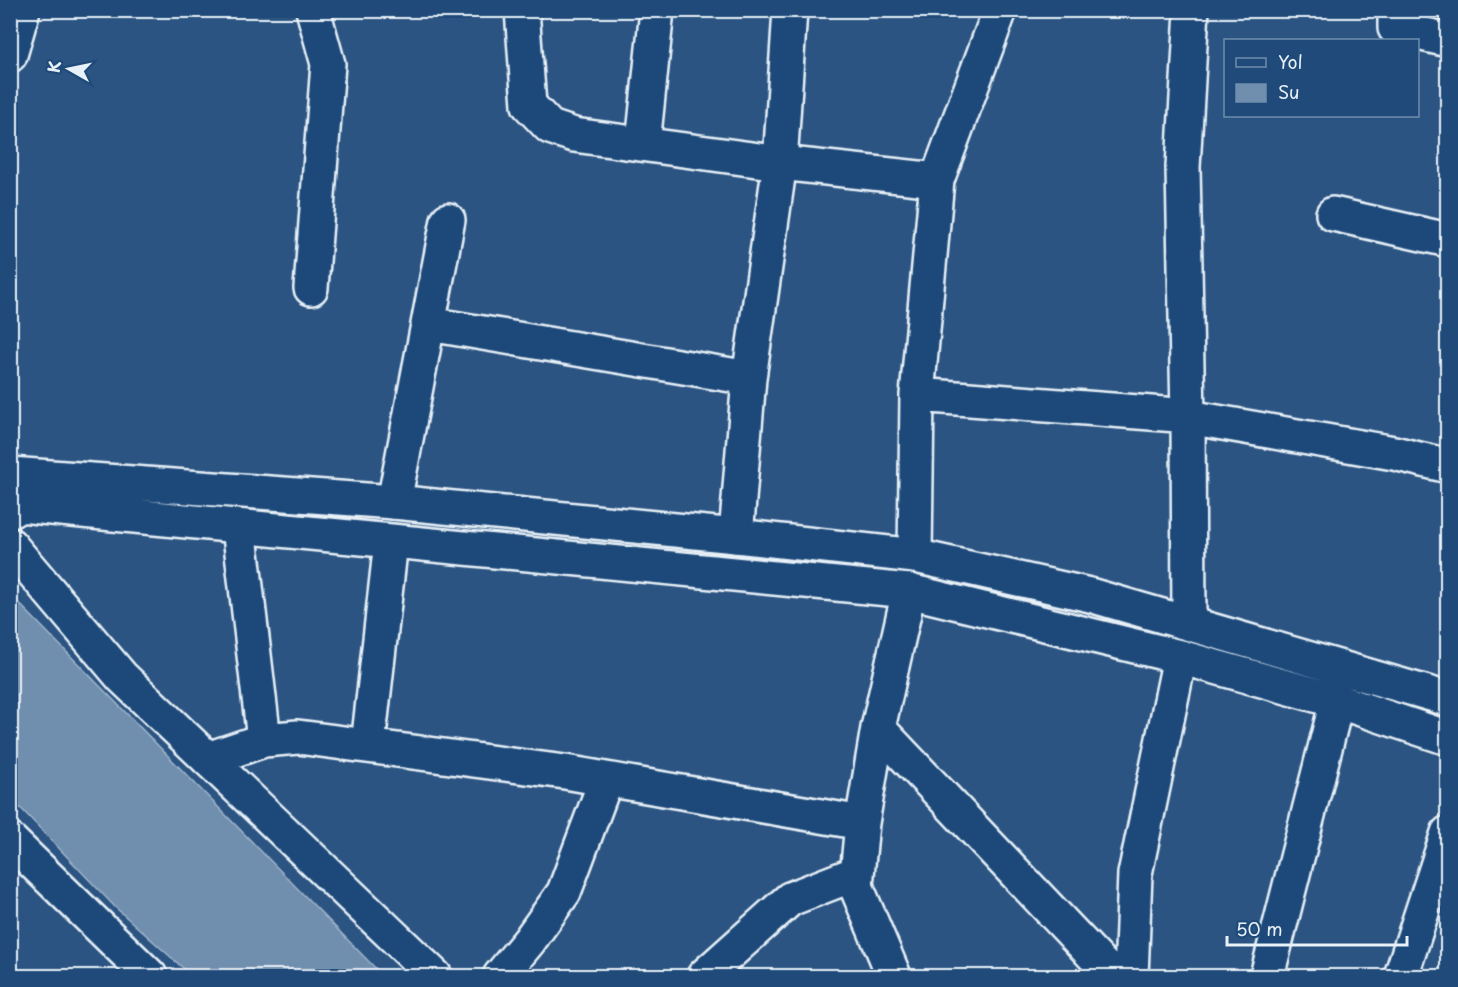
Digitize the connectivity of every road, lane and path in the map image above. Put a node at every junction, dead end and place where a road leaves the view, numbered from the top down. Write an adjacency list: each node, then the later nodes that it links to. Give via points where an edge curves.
1 (23, 10): 10 (street)
2 (313, 10): 17 (street, via 328,64)
3 (522, 10): 11 (street, via 529,105 550,127 574,135)
4 (657, 10): 11 (street)
5 (790, 10): 12 (street)
6 (1000, 10): 13 (street)
7 (1192, 10): 21 (street, via 1183,167)
8 (1395, 10): 9 (street, via 1395,28)
9 (1448, 40)
10 (10, 55)
11 (643, 144): 12 (street)
12 (780, 164): 13 (street); 19 (street)
13 (937, 180): 20 (street)
14 (1333, 214): 16 (street)
15 (448, 220): 18 (street)
16 (1448, 240)
17 (311, 288)
18 (429, 324): 19 (street); 24 (street)
19 (748, 378): 27 (street)
20 (917, 395): 21 (street); 30 (street)
21 (1188, 417): 22 (street); 32 (street)
22 (1448, 466)
23 (10, 474): 24 (street)
24 (394, 502): 27 (street)
25 (10, 511): 26 (street, via 20,506)
26 (239, 527): 28 (street); 38 (street)
27 (736, 536): 30 (street)
28 (391, 542): 31 (street); 39 (street)
29 (10, 545): 40 (street, via 122,677)
30 (915, 556): 32 (street, via 1090,595)
31 (909, 591): 33 (street); 36 (street)
32 (1189, 623): 34 (street)
33 (1180, 657): 35 (street); 51 (street, via 1135,874)
34 (1448, 699)
35 (1337, 701): 37 (street); 52 (street)
36 (878, 728): 42 (street); 51 (street)
37 (1448, 738)
38 (264, 740): 39 (street, via 298,737); 40 (street)
39 (368, 745): 41 (street)
40 (208, 759): 47 (street)
41 (606, 780): 42 (street); 48 (street, via 564,892)
42 (862, 823): 45 (street)
43 (1448, 833): 53 (street)
44 (10, 840): 46 (street)
45 (857, 873): 49 (street, via 790,899); 50 (street, via 856,886)
46 (150, 976)
47 (435, 976)
48 (500, 976)
49 (704, 976)
50 (894, 976)
51 (1128, 976)
52 (1266, 976)
53 (1401, 976)

